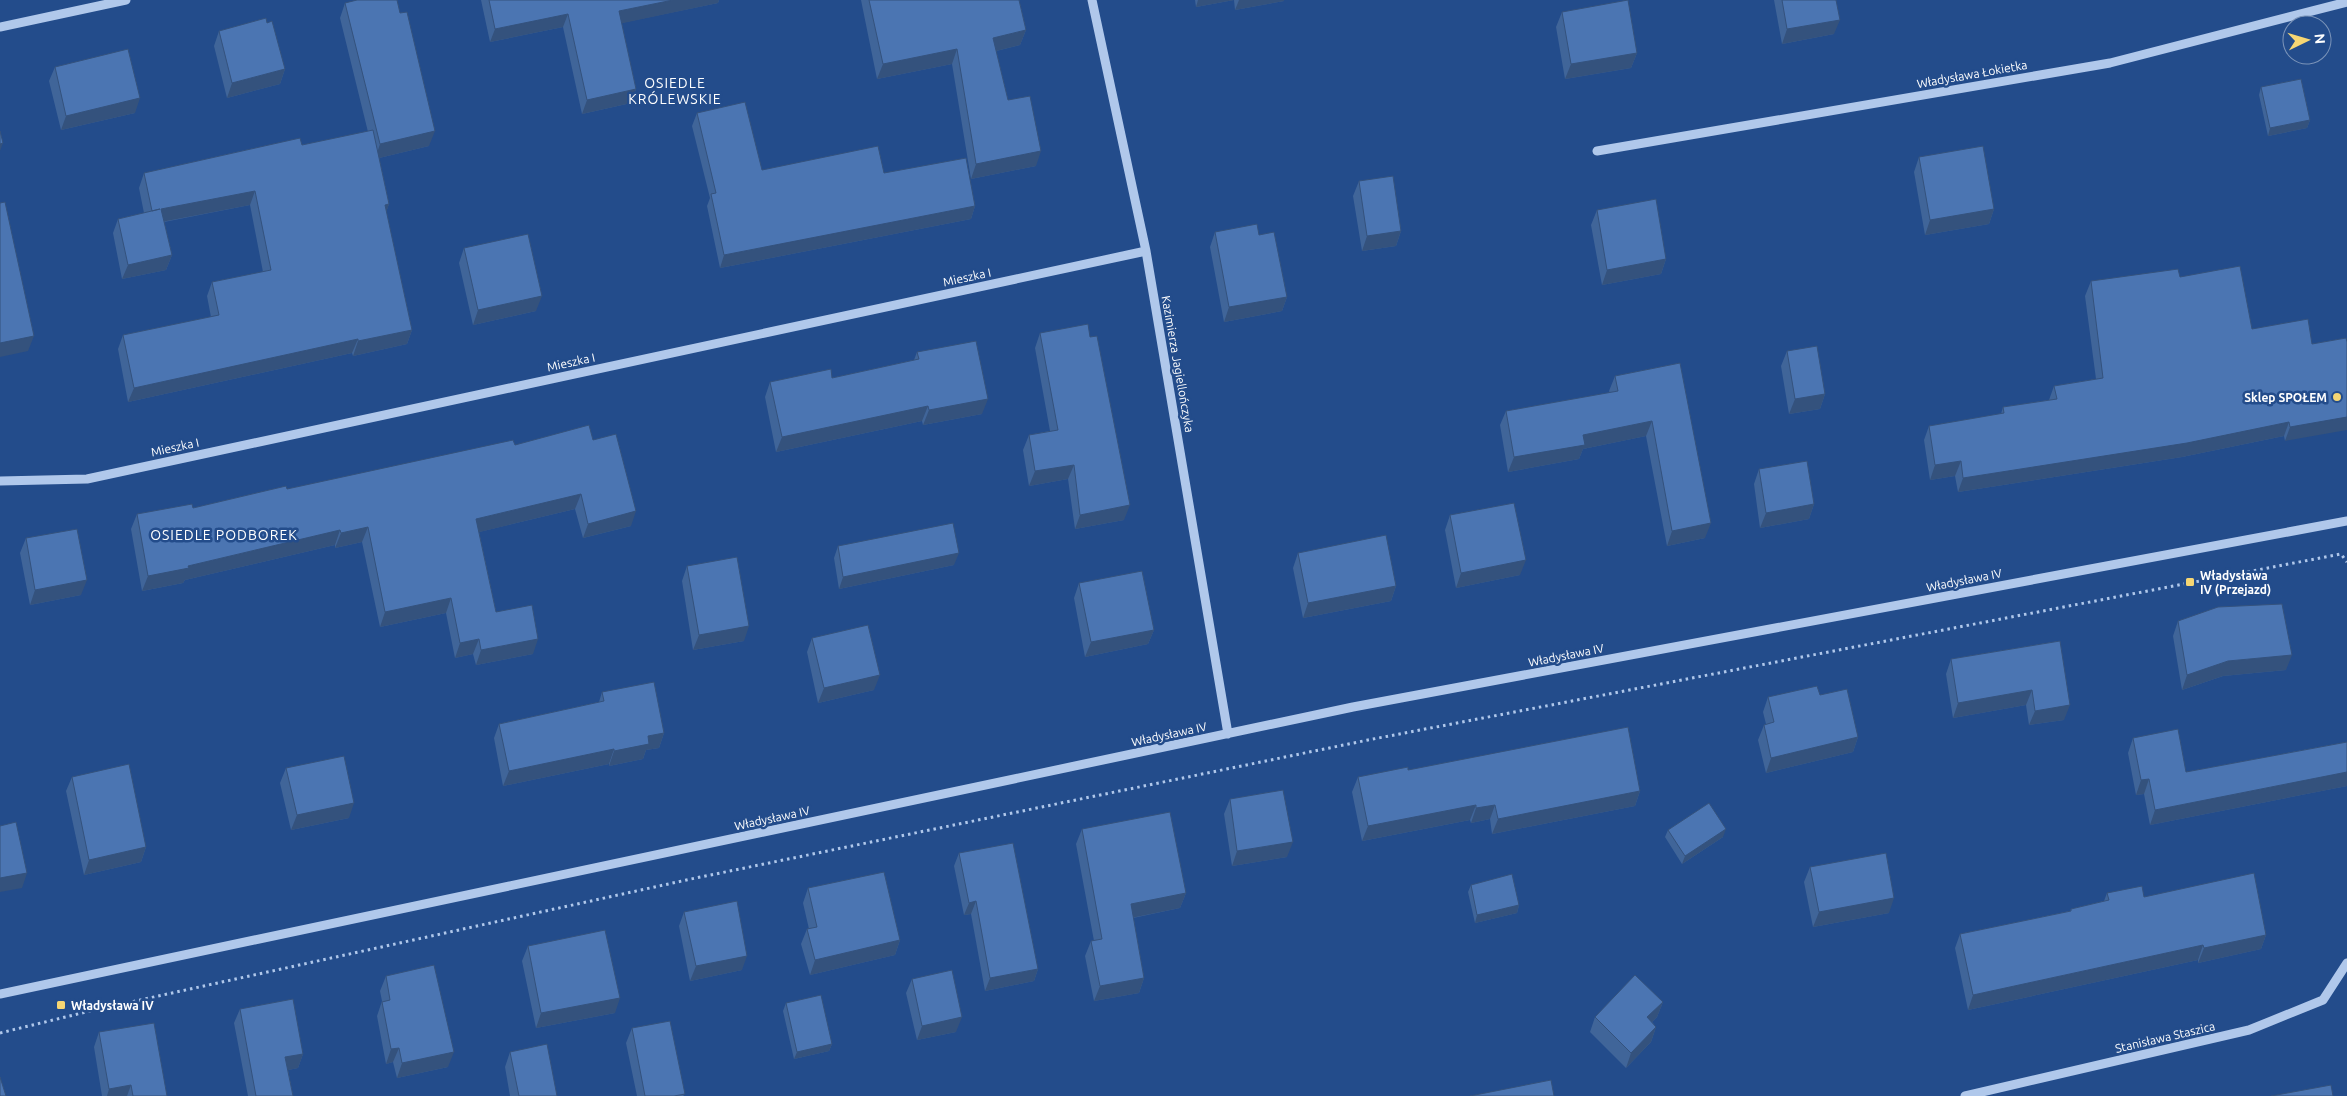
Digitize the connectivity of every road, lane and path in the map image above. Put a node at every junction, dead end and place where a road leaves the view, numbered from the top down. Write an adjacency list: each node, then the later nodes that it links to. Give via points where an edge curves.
1 (126, 0): 4 (street)
2 (1092, 0): 6 (street, Kazimierza Jagiellończyka)
3 (2347, 2): 5 (street, Władysława Łokietka, via 2110,64)
4 (0, 27)
5 (1597, 151)
6 (1146, 251): 7 (street, Mieszka I, via 87,479); 10 (street, Kazimierza Jagiellończyka)
7 (0, 481)
8 (2347, 521): 10 (street, Władysława IV, via 1372,704)
9 (2347, 562): 13 (path, via 2341,554 1368,740 691,879)
10 (1228, 734): 12 (street, Władysława IV)
11 (2347, 962): 14 (street, Stanisława Staszica, via 2323,1000 2249,1030)
12 (0, 994)
13 (0, 1033)
14 (1965, 1096)

